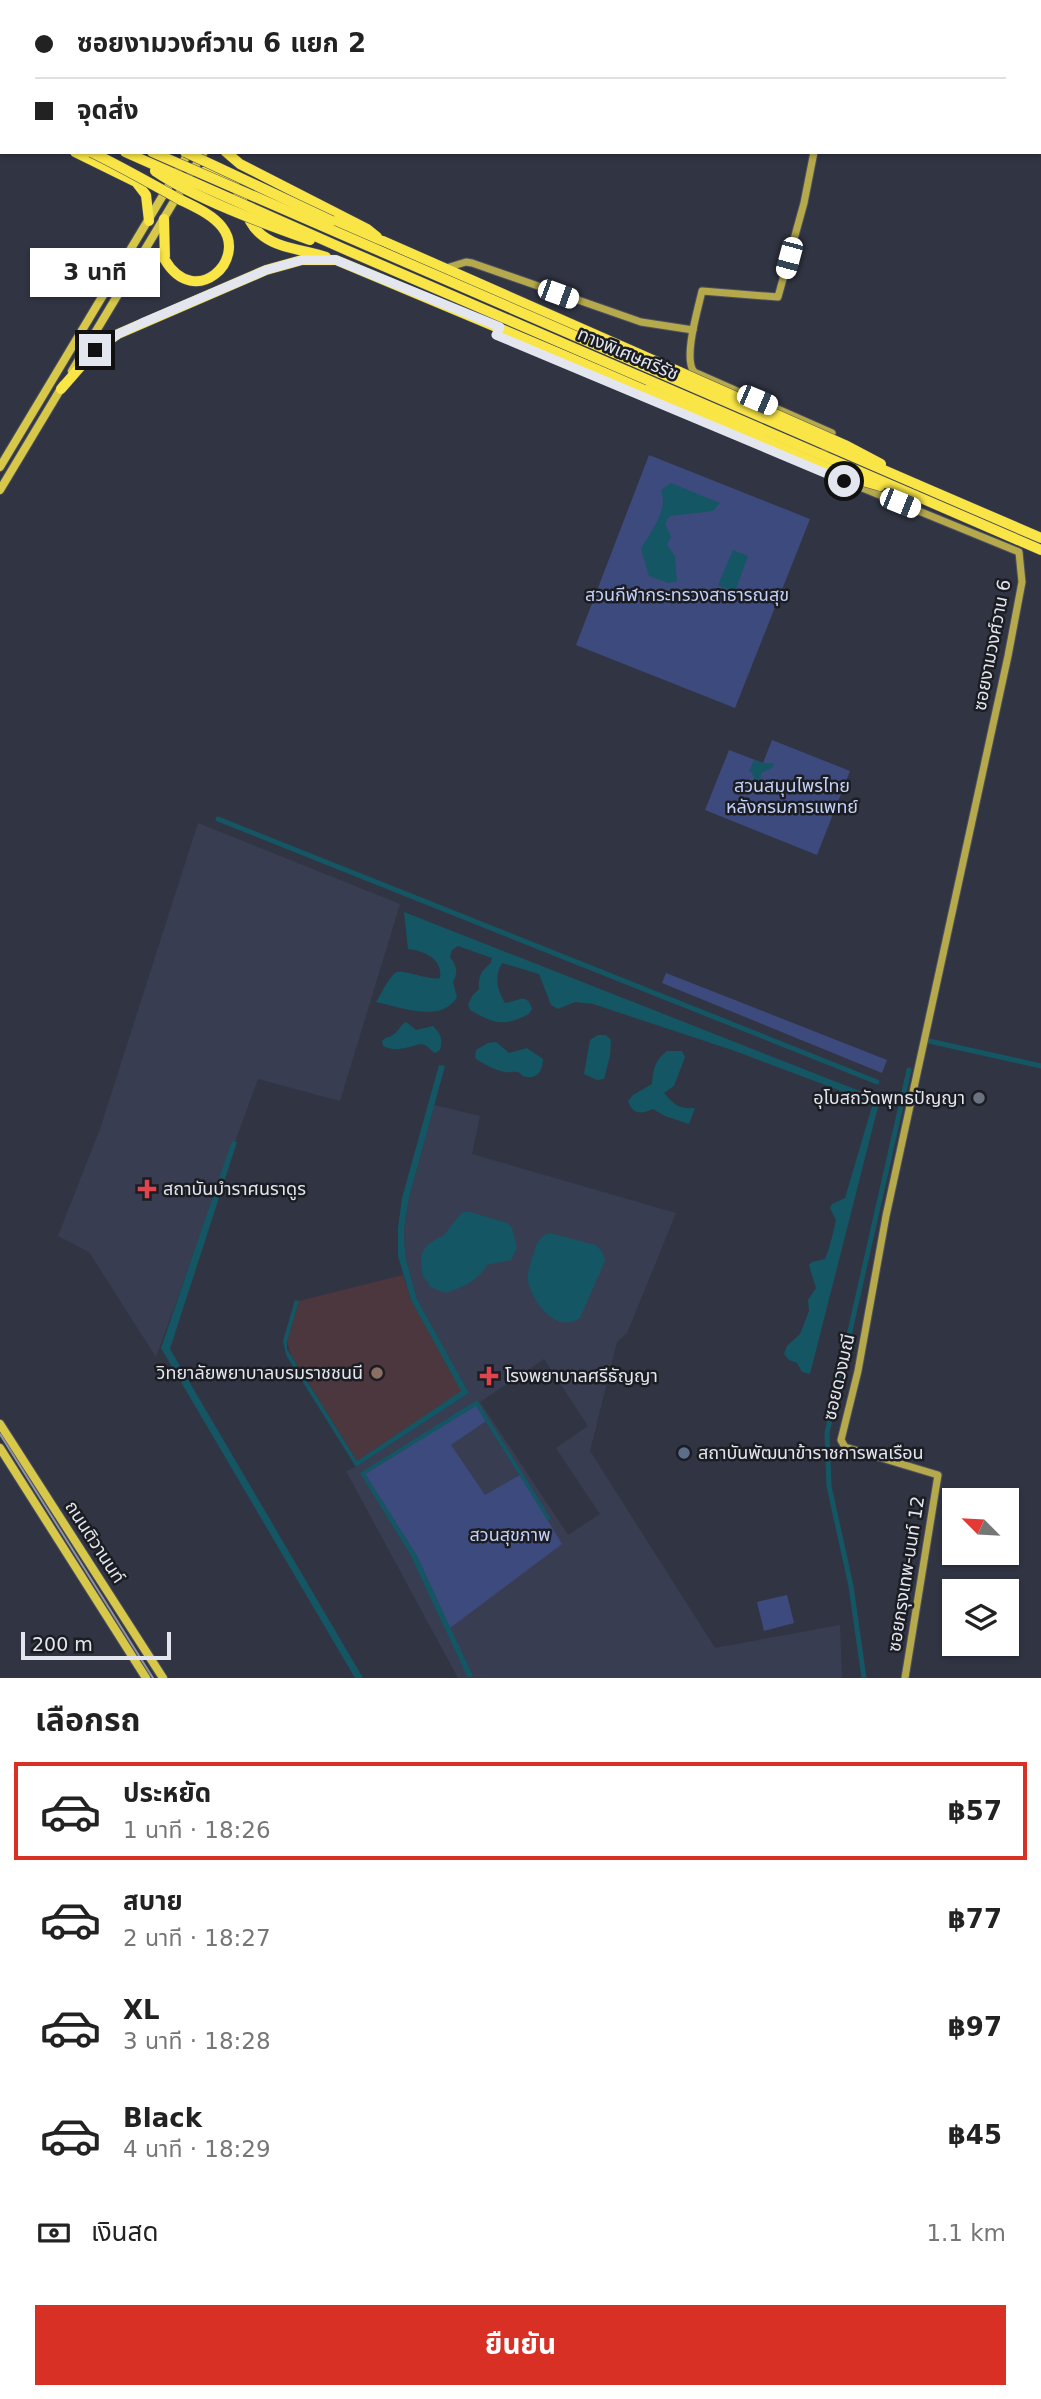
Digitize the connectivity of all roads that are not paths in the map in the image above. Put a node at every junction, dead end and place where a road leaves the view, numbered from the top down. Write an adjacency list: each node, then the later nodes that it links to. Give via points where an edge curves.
1 (79, 154): 13 (highway, via 136,182 146,195)
2 (94, 154): 12 (highway, bridge, via 204,212 223,228 229,252 214,276 201,282 184,280 173,272 165,260)
3 (130, 154): 15 (highway, ทางพิเศษศรีรัช, bridge)
4 (138, 154): 15 (highway, bridge, via 152,169 190,190 288,232)
5 (157, 154): 27 (highway, ทางพิเศษศรีรัช, bridge)
6 (186, 154): 13 (main road)
7 (191, 154): 14 (highway, bridge, via 363,236)
8 (203, 154): 11 (main road)
9 (228, 154): 14 (highway)
10 (814, 154): 20 (street, via 778,297 702,290)
11 (192, 173): 12 (main road); 16 (highway, via 208,172 232,181 252,225 262,236)
12 (164, 219): 24 (main road)
13 (149, 220): 25 (main road)
14 (383, 241): 17 (highway)
15 (344, 249): 27 (highway, ทางพิเศษศรีรัช, bridge)
16 (336, 260): 21 (highway); 24 (highway, via 302,260 266,270 118,334 95,350)
17 (443, 269): 18 (street, via 466,262); 19 (highway)
18 (503, 274): 19 (street); 20 (street, via 641,322)
19 (495, 291): 22 (highway)
20 (693, 330): 26 (street, via 690,360 694,372 832,433)
21 (498, 331): 23 (highway); 26 (street)
22 (595, 336): 23 (highway, via 600,353); 27 (highway, bridge, via 845,445)
23 (584, 363): 27 (highway, bridge, via 846,476)
24 (61, 389): 28 (main road)
25 (0, 467)
26 (816, 469): 31 (street, ซอยงามวงศ์วาน 6, via 1019,552 1022,576)
27 (915, 490): 29 (highway, ทางพิเศษศรีรัช); 30 (highway, ทางพิเศษศรีรัช)
28 (0, 491)
29 (1041, 538)
30 (1041, 550)
31 (886, 1216): 34 (street, ซอยดวงมณี, via 864,1345 841,1440 845,1447)
32 (0, 1424): 35 (main road, ถนนติวานนท์)
33 (0, 1448): 36 (main road, ถนนติวานนท์)
34 (938, 1475): 39 (street, ซอยกรุงเทพ-นนท์ 12)
35 (146, 1651): 36 (main road); 38 (main road, ถนนติวานนท์)
36 (134, 1659): 37 (main road, ถนนติวานนท์)
37 (146, 1678)
38 (163, 1678)
39 (905, 1678)

